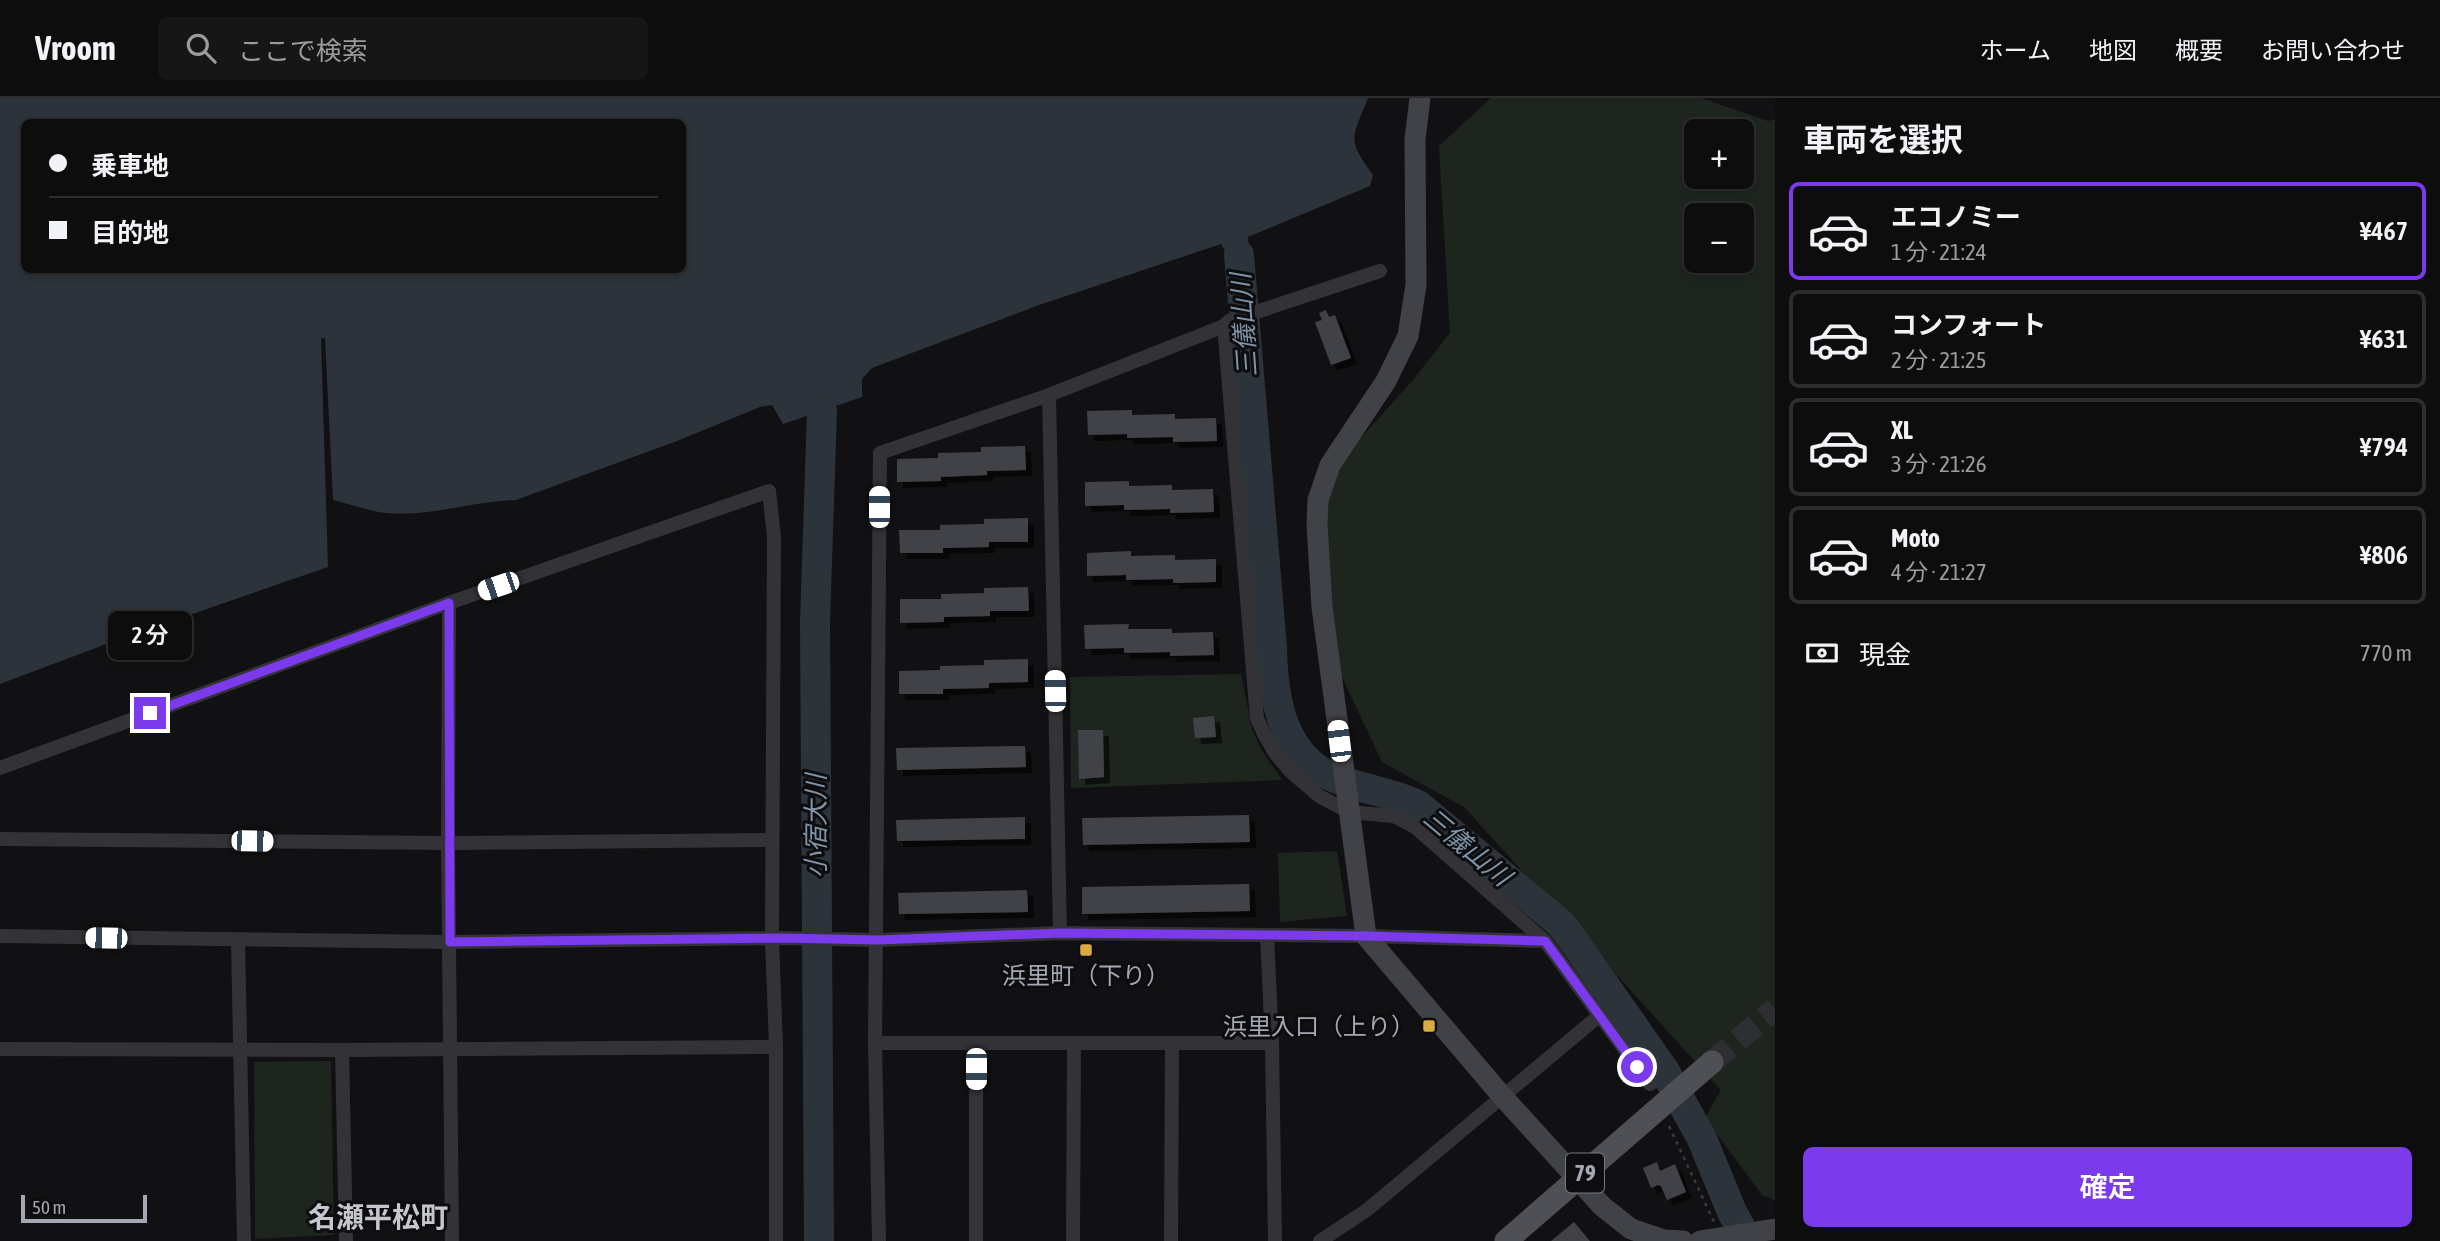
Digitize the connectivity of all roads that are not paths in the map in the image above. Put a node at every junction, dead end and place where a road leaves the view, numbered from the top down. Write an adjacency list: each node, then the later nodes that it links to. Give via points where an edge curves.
1 (1420, 98): 7 (street, via 1415,139 1416,285 1408,336 1386,381 1330,466 1318,500 1322,607)
2 (1380, 271): 3 (street)
3 (1226, 323): 4 (street); 7 (street, via 1257,718 1291,772 1319,796)
4 (1048, 395): 11 (street); 16 (street, via 880,453)
5 (449, 603): 6 (street); 9 (street, via 769,491 774,537); 10 (street)
6 (0, 768)
7 (1349, 808): 14 (street); 18 (street, via 1394,816 1415,827)
8 (0, 839): 10 (street)
9 (772, 840): 10 (street); 15 (street)
10 (448, 843): 19 (street)
11 (1060, 933): 12 (street); 16 (street)
12 (1267, 935): 14 (street); 22 (street)
13 (0, 936): 17 (street)
14 (1366, 936): 18 (street); 33 (street)
15 (777, 938): 16 (street); 19 (street); 26 (street)
16 (872, 939): 21 (street)
17 (238, 940): 19 (street); 28 (street)
18 (1545, 941): 20 (street)
19 (450, 942): 29 (street)
20 (1600, 1015): 32 (street); 33 (street)
21 (875, 1043): 23 (street); 41 (street)
22 (1272, 1043): 25 (street); 45 (street)
23 (976, 1044): 24 (street); 42 (street)
24 (1074, 1044): 25 (street); 43 (street)
25 (1172, 1045): 44 (street)
26 (776, 1047): 29 (street); 40 (street)
27 (0, 1049): 28 (street)
28 (239, 1049): 30 (street); 37 (street)
29 (451, 1049): 30 (street); 39 (street)
30 (342, 1050): 38 (street)
31 (1712, 1062): 34 (main road, 79)
32 (1650, 1084)
33 (1502, 1097): 34 (street); 46 (street, via 1367,1210)
34 (1579, 1178): 47 (main road, 79); 48 (street, via 1602,1206 1631,1229)
35 (1771, 1229): 36 (street)
36 (1716, 1238)
37 (244, 1241)
38 (346, 1241)
39 (452, 1241)
40 (776, 1241)
41 (879, 1241)
42 (976, 1241)
43 (1073, 1241)
44 (1171, 1241)
45 (1275, 1241)
46 (1320, 1241)
47 (1506, 1241)
48 (1683, 1241)

